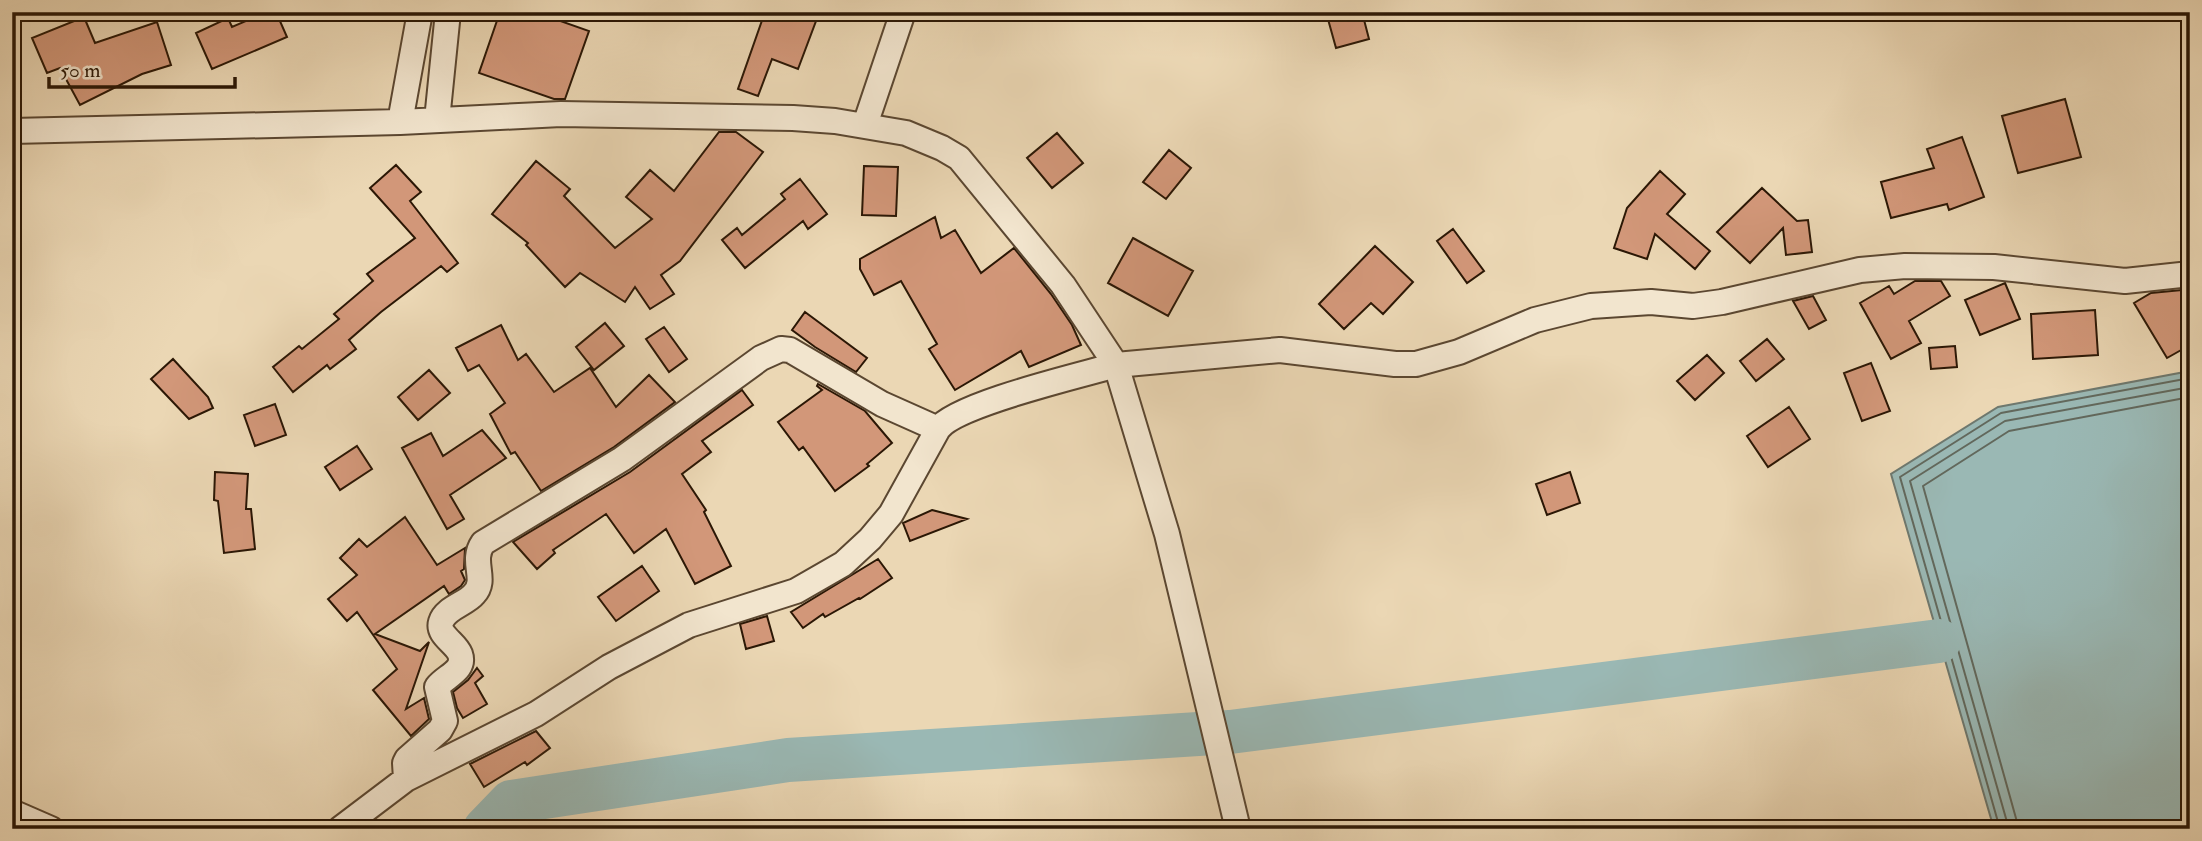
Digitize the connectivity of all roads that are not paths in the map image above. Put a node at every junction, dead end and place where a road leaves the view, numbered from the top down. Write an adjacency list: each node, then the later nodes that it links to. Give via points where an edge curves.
1 (420, 12): 5 (street)
2 (448, 12): 4 (street)
3 (903, 12): 6 (street)
4 (437, 120): 5 (street); 6 (street, via 561,114 793,118)
5 (400, 122): 7 (street)
6 (865, 125): 9 (street, via 922,139 959,158 1063,285)
7 (12, 131)
8 (2190, 274): 9 (street, via 2125,281 1994,267 1905,265 1860,270 1693,306 1651,302 1591,306 1535,320 1459,352 1416,364 1280,350)
9 (1116, 365): 10 (street, via 966,410); 15 (street, via 1167,534)
10 (938, 429): 11 (street, via 891,514 843,564 796,591 689,625 609,667 536,714); 11 (street, via 882,404 790,350 780,349 761,358 622,459 483,543 476,558 481,578 475,594 448,612 441,623 441,630 460,653 461,663 437,687 445,721 407,759)
11 (406, 779): 14 (street)
12 (12, 812): 13 (street)
13 (51, 829)
14 (340, 829)
15 (1238, 829)

